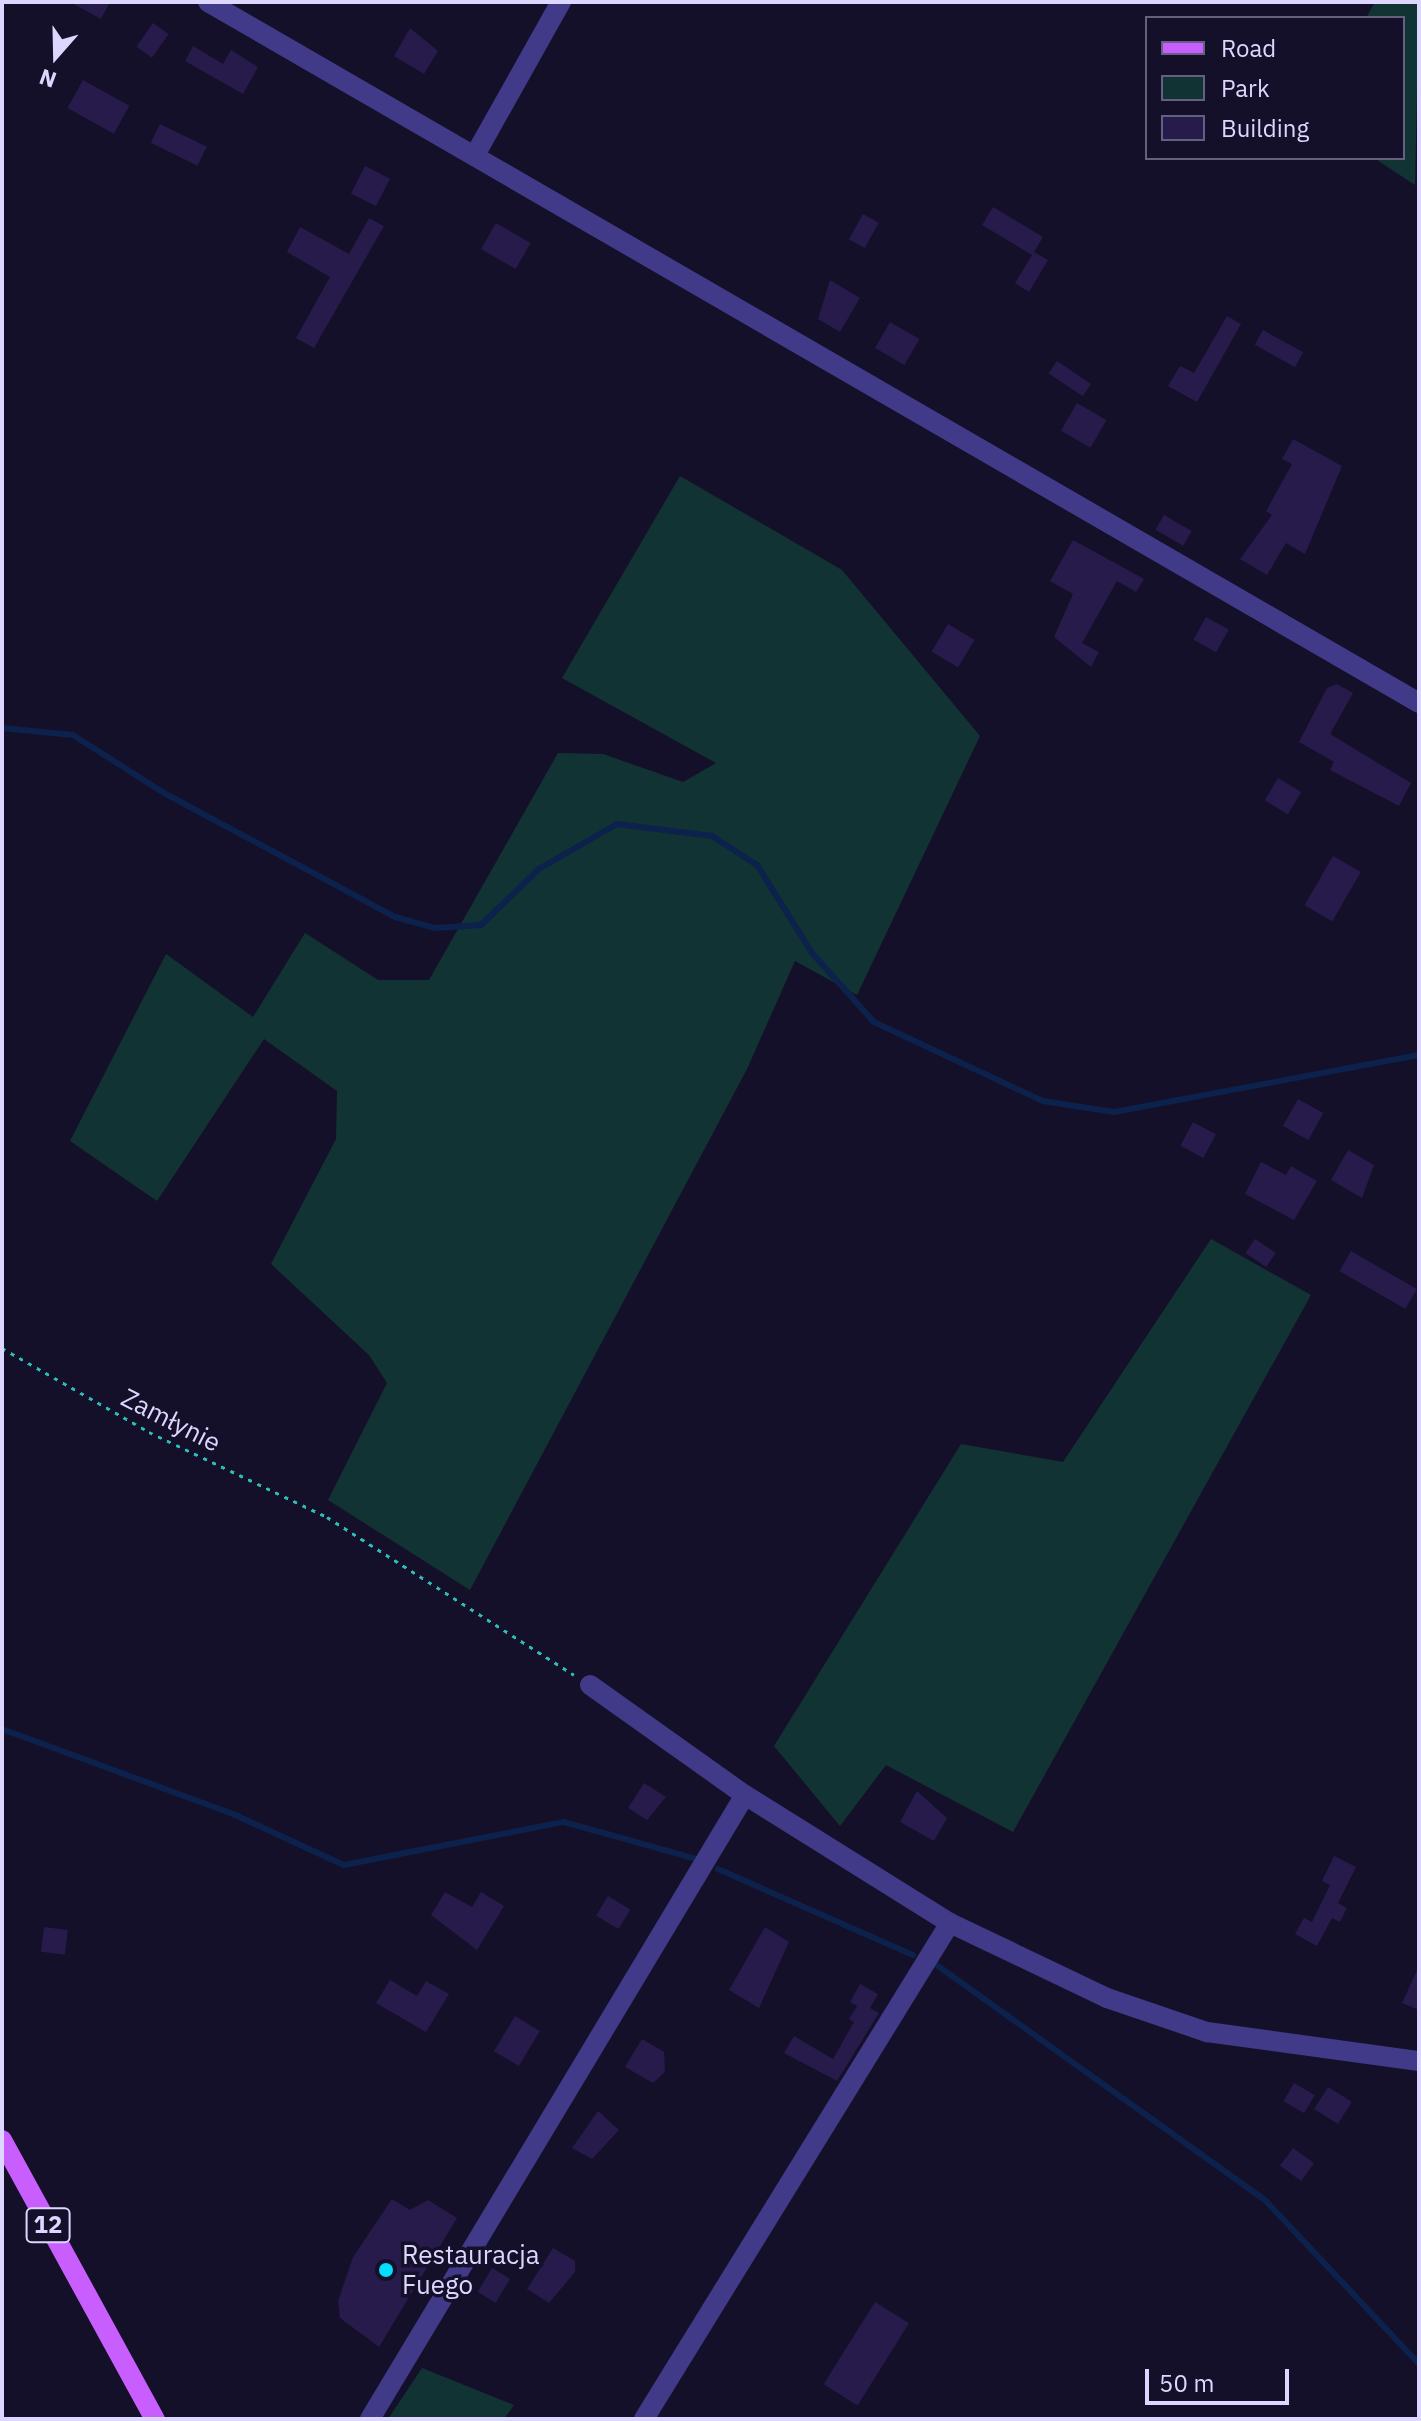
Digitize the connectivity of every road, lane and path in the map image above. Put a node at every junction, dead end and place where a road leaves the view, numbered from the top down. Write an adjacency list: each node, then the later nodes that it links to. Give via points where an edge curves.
1 (208, 2): 3 (street)
2 (561, 2): 3 (street)
3 (475, 155): 4 (street)
4 (1419, 703)
5 (2, 1348): 6 (path, Zamłynie, via 149,1432 327,1517)
6 (590, 1685): 7 (street)
7 (745, 1795): 8 (street); 12 (street)
8 (950, 1923): 9 (street, via 1107,1998 1207,2032); 13 (street)
9 (1419, 2061)
10 (2, 2140): 11 (main road, 12)
11 (155, 2419)
12 (370, 2419)
13 (644, 2419)

